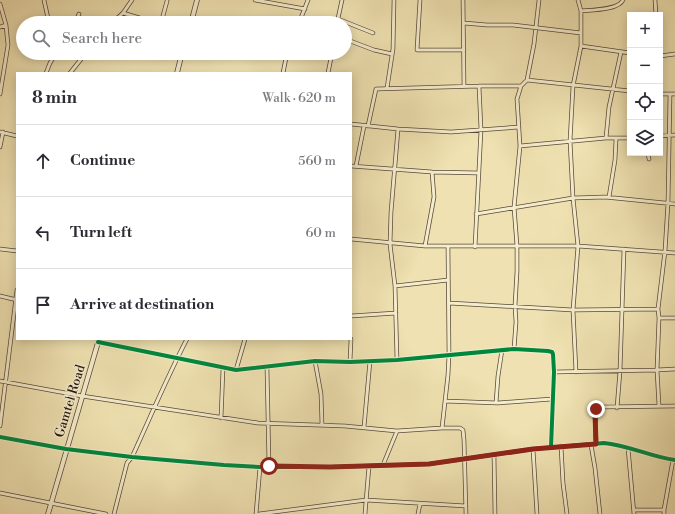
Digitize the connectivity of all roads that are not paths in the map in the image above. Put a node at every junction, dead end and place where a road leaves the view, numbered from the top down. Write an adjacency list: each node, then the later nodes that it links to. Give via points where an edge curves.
1 (44, 0): 20 (street)
2 (132, 0): 19 (street)
3 (197, 0): 24 (street)
4 (255, 0): 16 (street)
5 (308, 0): 16 (street)
6 (342, 0): 26 (street)
7 (394, 0): 39 (street)
8 (420, 0): 36 (street, via 418,50)
9 (463, 0): 27 (street)
10 (539, 0): 31 (street)
11 (578, 0): 17 (street)
12 (623, 0): 17 (street, via 619,5 605,9)
13 (655, 0): 18 (street)
14 (167, 1): 23 (street)
15 (0, 4): 28 (street)
16 (305, 8): 25 (street)
17 (581, 11): 33 (street)
18 (656, 12)
19 (123, 13): 21 (street); 22 (street)
20 (47, 16)
21 (120, 16)
22 (133, 16)
23 (162, 16)
24 (193, 16)
25 (302, 16)
26 (339, 16)
27 (464, 22): 31 (street); 36 (street)
28 (6, 25): 30 (street); 60 (street, via 8,45)
29 (352, 26): 32 (street)
30 (0, 27)
31 (535, 28): 33 (street); 52 (street)
32 (373, 33)
33 (581, 33): 35 (street)
34 (352, 42): 39 (street)
35 (581, 46): 37 (street); 56 (street)
36 (464, 50): 53 (street)
37 (621, 52): 38 (street); 58 (street)
38 (627, 53)
39 (392, 54): 57 (street)
40 (675, 54): 41 (street)
41 (663, 56)
42 (52, 60): 47 (street)
43 (80, 60): 48 (street)
44 (180, 60): 49 (street)
45 (286, 60): 50 (street)
46 (331, 60): 51 (street)
47 (46, 72)
48 (71, 72)
49 (177, 72)
50 (283, 72)
51 (328, 72)
52 (528, 80): 55 (street); 56 (street)
53 (464, 86): 54 (street); 57 (street)
54 (479, 86): 55 (street); 68 (street)
55 (521, 86): 66 (street, via 517,99)
56 (573, 86): 58 (street); 77 (street)
57 (387, 88): 65 (street, via 376,89)
58 (612, 90): 59 (street); 74 (street)
59 (627, 91)
60 (0, 94)
61 (663, 94): 62 (street)
62 (670, 94): 63 (street); 70 (street)
63 (675, 94)
64 (352, 124): 65 (street)
65 (366, 126): 67 (street); 83 (street)
66 (519, 127): 68 (street); 78 (street)
67 (398, 129): 68 (street, via 451,132); 84 (street)
68 (481, 130): 86 (street)
69 (1, 132): 72 (street); 79 (street)
70 (669, 135): 71 (street); 73 (street); 89 (street)
71 (675, 135)
72 (16, 136)
73 (663, 136)
74 (606, 138): 76 (street); 77 (street)
75 (627, 138): 76 (street)
76 (616, 139): 87 (street, via 616,160)
77 (570, 141): 78 (street); 88 (street)
78 (520, 146): 91 (street)
79 (0, 147)
80 (648, 156): 81 (street)
81 (649, 160)
82 (352, 166): 83 (street)
83 (356, 166): 84 (street)
84 (394, 169): 85 (street); 94 (street)
85 (432, 172): 86 (street); 95 (street, via 434,196)
86 (479, 173): 92 (street)
87 (609, 197): 88 (street); 89 (street)
88 (573, 198): 91 (street); 97 (street)
89 (668, 203): 90 (street); 103 (street)
90 (675, 204)
91 (514, 207): 92 (street); 96 (street)
92 (476, 214): 99 (street)
93 (352, 239): 94 (street)
94 (390, 244): 95 (street); 106 (street)
95 (425, 246): 98 (street)
96 (517, 246): 97 (street); 99 (street); 110 (street)
97 (578, 246): 101 (street); 112 (street)
98 (448, 247): 99 (street); 105 (street)
99 (476, 247)
100 (0, 249): 102 (street)
101 (624, 250): 103 (street); 113 (street)
102 (16, 251)
103 (665, 252): 104 (street); 111 (street)
104 (675, 253)
105 (448, 280): 106 (street); 109 (street)
106 (395, 286): 114 (street)
107 (0, 296): 108 (street)
108 (16, 300): 139 (street)
109 (449, 303): 110 (street); 124 (street)
110 (515, 306): 112 (street); 122 (street)
111 (658, 309): 113 (street); 116 (street)
112 (573, 310): 113 (street); 137 (street)
113 (621, 310): 135 (street)
114 (396, 313): 115 (street); 126 (street)
115 (352, 316)
116 (659, 318): 117 (street); 134 (street)
117 (675, 318)
118 (186, 340): 125 (street)
119 (245, 340): 133 (street)
120 (351, 340): 129 (street)
121 (99, 341): 125 (street); 140 (street, Gamtel Road)
122 (514, 349): 123 (street); 136 (street, via 552,352)
123 (502, 350): 124 (street); 143 (street)
124 (449, 354): 126 (street); 142 (street)
125 (176, 358): 130 (street); 146 (street)
126 (397, 360): 127 (street)
127 (370, 361): 129 (street); 152 (street)
128 (315, 362): 129 (street); 131 (street); 150 (street, via 321,394)
129 (350, 362)
130 (223, 368): 133 (street); 148 (street)
131 (267, 368): 133 (street); 149 (street)
132 (675, 369): 134 (street)
133 (236, 370)
134 (657, 370): 135 (street); 144 (street)
135 (620, 371): 137 (street); 147 (street)
136 (554, 372): 137 (street); 141 (street)
137 (576, 372)
138 (0, 381): 139 (street)
139 (6, 382): 140 (street); 151 (street)
140 (82, 396): 146 (street); 161 (street, Gamtel Road)
141 (552, 399): 143 (street); 159 (street)
142 (445, 401): 143 (street); 153 (street)
143 (496, 403)
144 (659, 406): 145 (street); 147 (street)
145 (675, 406)
146 (156, 407): 148 (street); 164 (street)
147 (617, 408): 157 (street, via 596,409)
148 (220, 418): 149 (street)
149 (268, 423): 150 (street); 169 (street)
150 (322, 425): 152 (street)
151 (0, 426)
152 (364, 427): 154 (street)
153 (442, 428): 154 (street); 165 (street, via 463,430)
154 (397, 432): 167 (street)
155 (0, 437): 161 (street)
156 (591, 444): 157 (street); 158 (street); 188 (street)
157 (596, 444): 160 (street, via 616,444)
158 (561, 446): 159 (street); 187 (street)
159 (551, 447): 162 (street)
160 (628, 448): 166 (street); 177 (street)
161 (66, 449): 164 (street); 173 (street, Gamtel Road)
162 (533, 449): 163 (street); 186 (street)
163 (494, 455): 165 (street); 185 (street)
164 (132, 457): 168 (street); 180 (street, via 127,463)
165 (466, 459): 167 (street, via 429,464); 175 (street)
166 (674, 460): 176 (street)
167 (383, 465): 170 (street)
168 (260, 466): 169 (street); 181 (street)
169 (269, 466): 170 (street)
170 (369, 466): 172 (street)
171 (0, 493): 173 (street)
172 (366, 500): 174 (street); 181 (street); 182 (street)
173 (51, 503): 178 (street, Gamtel Road); 179 (street)
174 (420, 504): 175 (street); 183 (street)
175 (466, 506): 184 (street)
176 (664, 510): 177 (street); 189 (street)
177 (634, 512)
178 (48, 514)
179 (106, 514)
180 (114, 514)
181 (258, 514)
182 (364, 514)
183 (418, 514)
184 (466, 514)
185 (495, 514)
186 (537, 514)
187 (567, 514)
188 (600, 514)
189 (664, 514)

